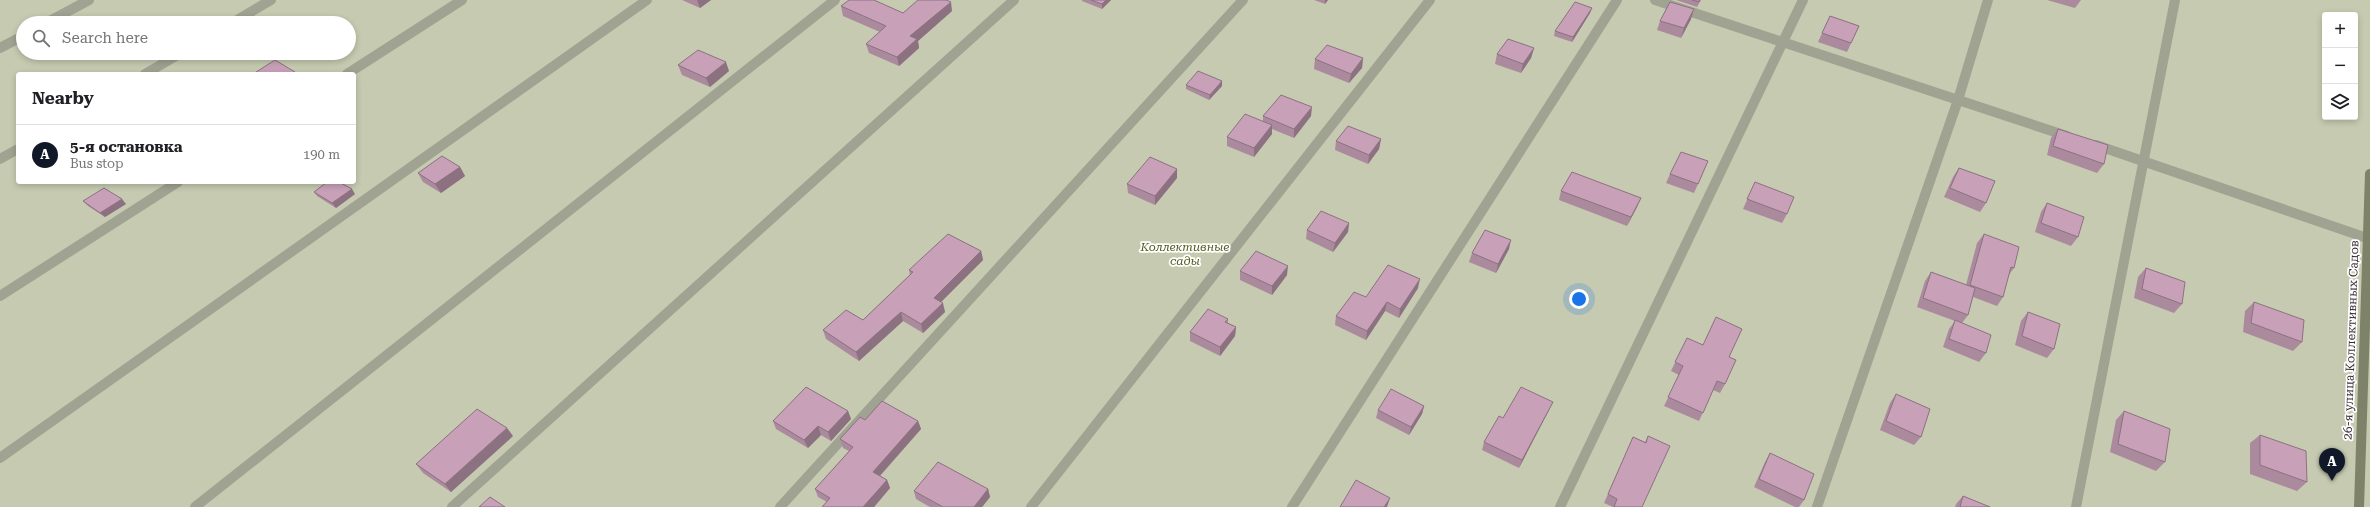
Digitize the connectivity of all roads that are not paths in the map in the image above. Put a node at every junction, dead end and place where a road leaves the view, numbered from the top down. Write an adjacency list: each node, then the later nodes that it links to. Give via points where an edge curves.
1 (89, 0): 14 (street)
2 (271, 0): 15 (street)
3 (462, 0): 21 (street)
4 (647, 0): 30 (street)
5 (836, 0): 31 (street)
6 (1014, 0): 32 (street)
7 (1243, 0): 33 (street)
8 (1430, 0): 34 (street)
9 (1617, 0): 35 (street)
10 (1655, 0): 17 (street)
11 (1804, 0): 17 (street)
12 (1988, 0): 22 (street)
13 (2175, 0): 25 (street)
14 (59, 16)
15 (244, 16)
16 (16, 40): 18 (street)
17 (1783, 44): 22 (street); 36 (street)
18 (0, 48)
19 (169, 60): 20 (street)
20 (148, 72)
21 (350, 72)
22 (1958, 100): 25 (street); 37 (street)
23 (16, 150): 24 (street)
24 (0, 159)
25 (2142, 160): 28 (street); 38 (street)
26 (2370, 174): 28 (main road, 26-я улица Коллективных Садов)
27 (175, 184): 29 (street)
28 (2369, 238): 39 (main road, 26-я улица Коллективных Садов)
29 (0, 296)
30 (0, 458)
31 (194, 507)
32 (452, 507)
33 (780, 507)
34 (1031, 507)
35 (1292, 507)
36 (1560, 507)
37 (1817, 507)
38 (2076, 507)
39 (2359, 507)

